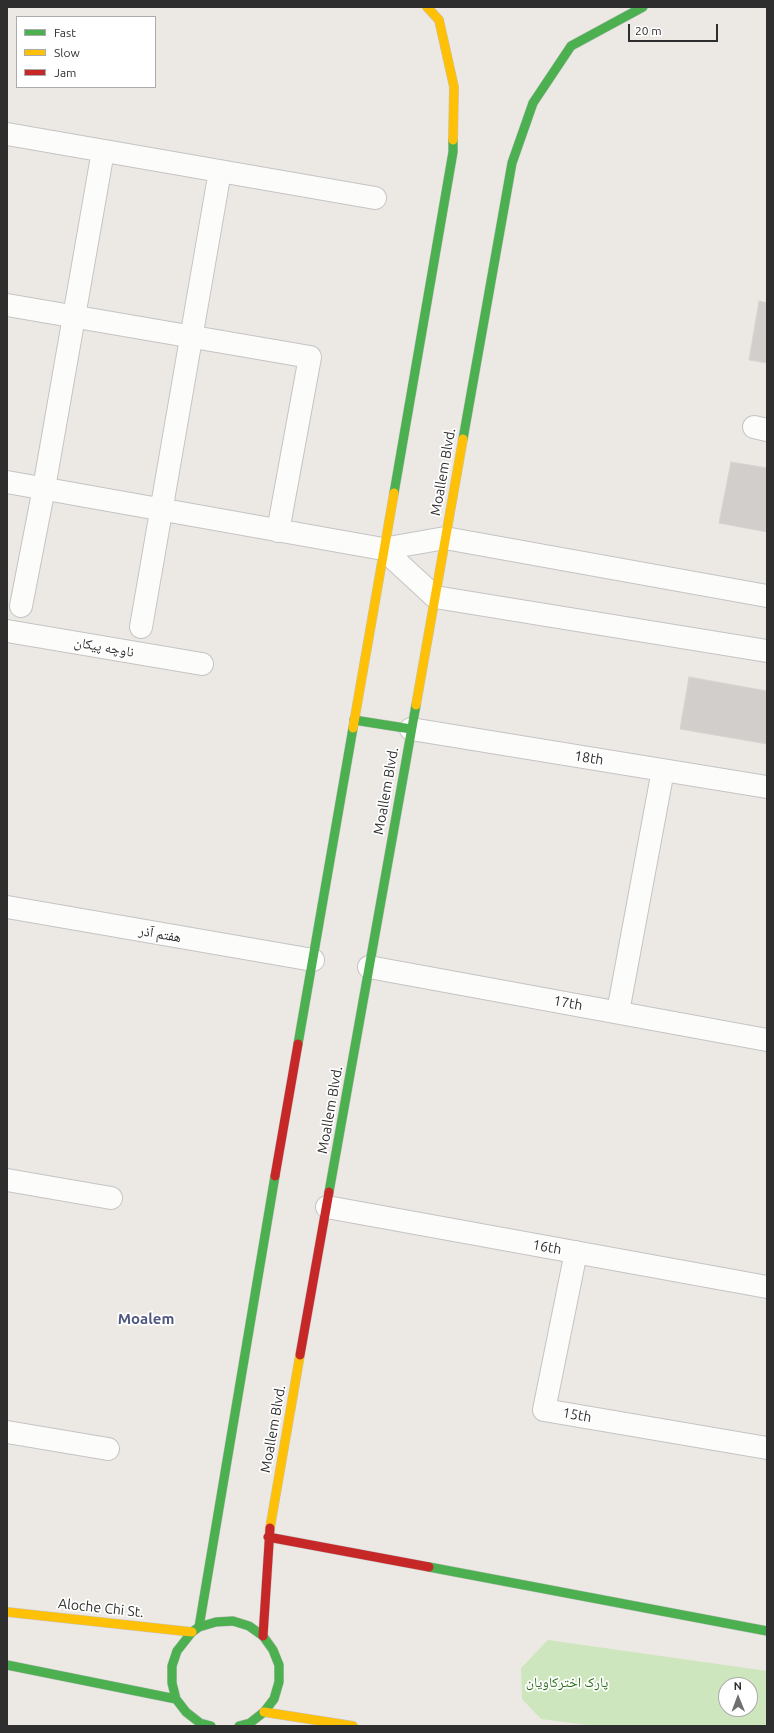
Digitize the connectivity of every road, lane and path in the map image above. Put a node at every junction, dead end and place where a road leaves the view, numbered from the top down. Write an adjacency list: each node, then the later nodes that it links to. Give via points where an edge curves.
1 (427, 7): 15 (street, via 439,20 454,87 453,152)
2 (643, 7): 14 (street, Moallem Blvd., via 571,46 533,103 512,163)
3 (7, 134): 4 (street)
4 (103, 151): 5 (street); 8 (street)
5 (220, 171): 6 (street); 9 (street)
6 (375, 198)
7 (7, 305): 8 (street)
8 (74, 317): 9 (street); 11 (street)
9 (192, 337): 12 (street); 13 (street, via 310,357)
10 (7, 482): 11 (street)
11 (44, 488): 12 (street); 18 (street)
12 (162, 510): 13 (street); 19 (street)
13 (278, 531): 15 (street)
14 (445, 538): 15 (street); 16 (street); 17 (street, Moallem Blvd.)
15 (383, 550): 17 (street); 23 (street)
16 (767, 596)
17 (435, 597): 21 (street); 24 (street, Moallem Blvd.)
18 (21, 606)
19 (141, 627)
20 (7, 631): 22 (street, ناوچه پیکان)
21 (767, 651)
22 (202, 664)
23 (354, 720): 24 (street); 28 (street)
24 (411, 729): 25 (street, 18th); 29 (street, Moallem Blvd.)
25 (663, 770): 26 (street, 18th); 30 (street)
26 (767, 787)
27 (7, 907): 28 (street, هفتم آذر)
28 (313, 960): 42 (street)
29 (369, 967): 30 (street, 17th); 34 (street, Moallem Blvd.)
30 (618, 1012): 31 (street, 17th)
31 (767, 1040)
32 (7, 1180): 33 (street)
33 (111, 1198)
34 (327, 1207): 35 (street, 16th); 40 (street, Moallem Blvd.)
35 (576, 1252): 36 (street, 16th); 38 (street, 15th, via 544,1410)
36 (767, 1286)
37 (7, 1432): 39 (street)
38 (767, 1448)
39 (108, 1449)
40 (268, 1537): 43 (street); 44 (street, Moallem Blvd.)
41 (7, 1612): 42 (street, Aloche Chi St.)
42 (196, 1630): 44 (street, via 216,1622 233,1621 249,1626); 46 (street, via 186,1637 177,1651 172,1666 172,1683)
43 (767, 1631)
44 (263, 1636): 48 (street, via 279,1665 279,1682 274,1699)
45 (7, 1665): 46 (street)
46 (176, 1698): 47 (street)
47 (186, 1712): 50 (street); 51 (street)
48 (264, 1712): 49 (street); 53 (street)
49 (250, 1724): 52 (street)
50 (186, 1726)
51 (211, 1726)
52 (239, 1726)
53 (353, 1726)

